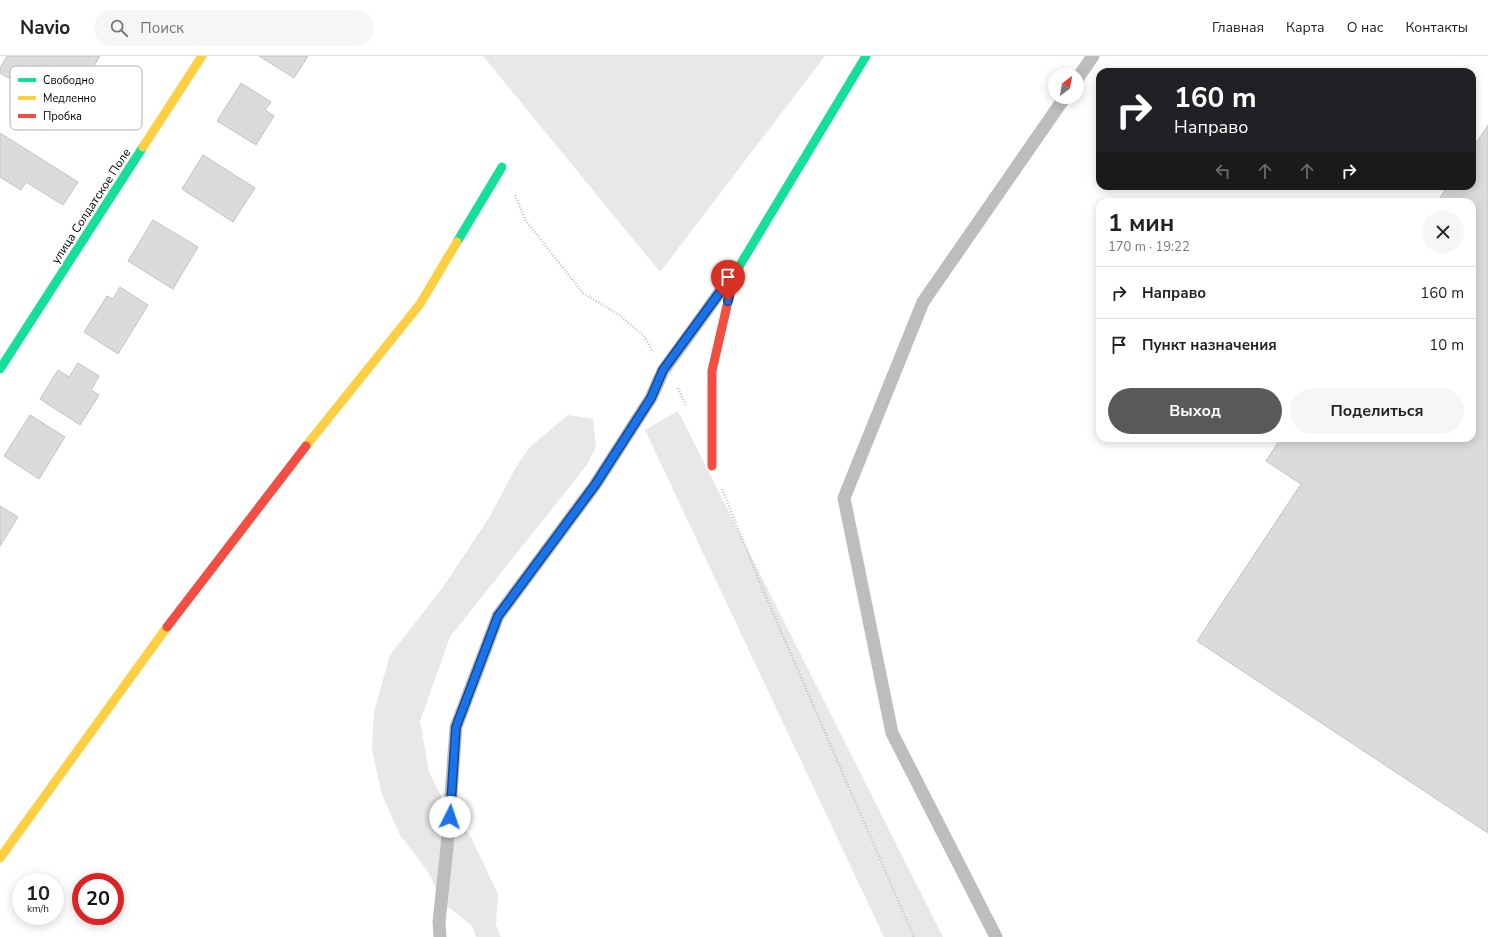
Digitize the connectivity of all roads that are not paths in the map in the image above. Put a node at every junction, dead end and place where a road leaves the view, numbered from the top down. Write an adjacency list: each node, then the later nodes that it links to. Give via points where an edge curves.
1 (202, 56): 8 (street, улица Солдатское Поле)
2 (866, 56): 7 (street)
3 (1093, 56): 4 (lane)
4 (1084, 69)
5 (1060, 104): 12 (lane, via 923,302 844,498 892,733)
6 (502, 167): 10 (street, via 420,304 289,468 140,663)
7 (734, 273): 9 (street, via 712,371); 11 (lane, via 663,370 651,398 595,485 498,616 456,727 448,847 438,922)
8 (0, 369)
9 (712, 466)
10 (0, 858)
11 (440, 937)
12 (996, 937)

